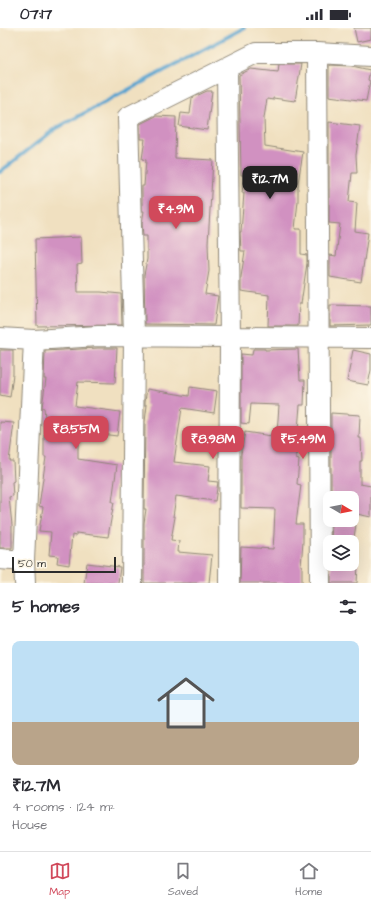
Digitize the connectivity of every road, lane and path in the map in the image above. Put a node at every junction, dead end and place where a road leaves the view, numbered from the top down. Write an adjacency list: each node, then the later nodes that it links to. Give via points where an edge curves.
1 (317, 53): 2 (street); 3 (street, via 256,53); 6 (street)
2 (371, 56)
3 (227, 68): 4 (street, via 128,117); 5 (street)
4 (134, 336): 5 (street); 9 (street); 13 (street)
5 (230, 337): 6 (street); 14 (street)
6 (318, 337): 8 (street); 15 (street)
7 (0, 338): 9 (street)
8 (371, 338)
9 (34, 340): 11 (street)
10 (0, 559): 11 (street)
11 (24, 561): 12 (street)
12 (25, 583)
13 (132, 583)
14 (229, 583)
15 (320, 583)

